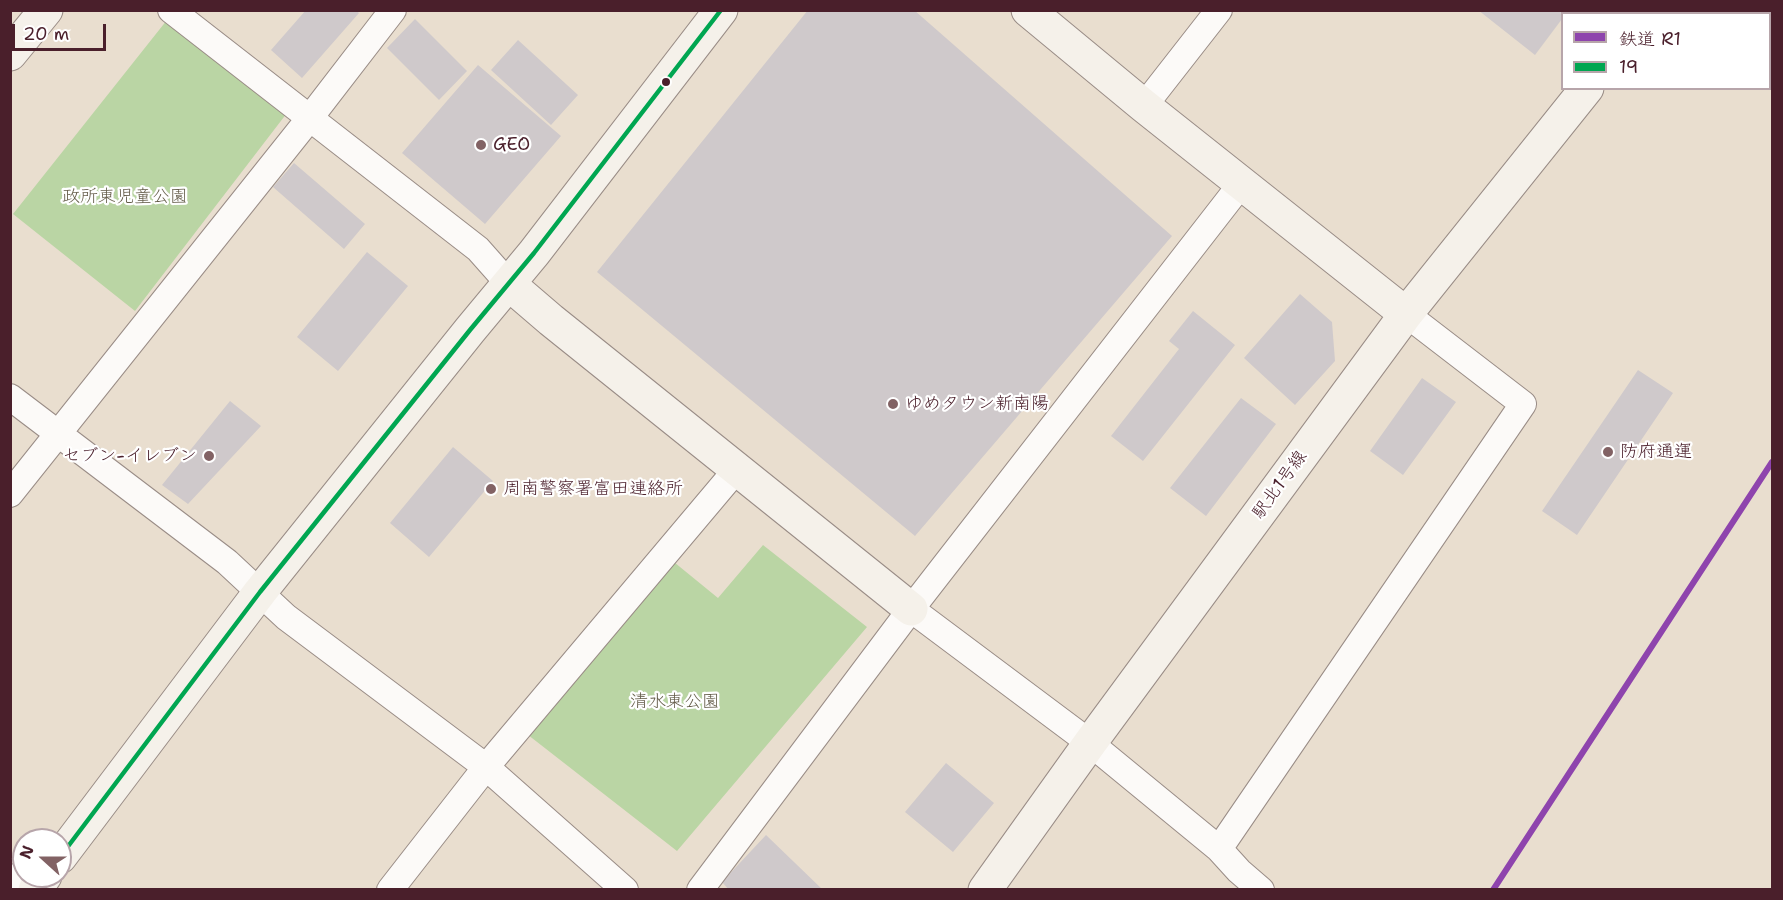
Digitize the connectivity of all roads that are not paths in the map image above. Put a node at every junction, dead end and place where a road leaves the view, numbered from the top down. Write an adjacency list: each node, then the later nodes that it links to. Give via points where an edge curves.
1 (46, 10): 7 (street)
2 (171, 10): 10 (street)
3 (393, 10): 10 (street)
4 (721, 10): 12 (street)
5 (1028, 10): 9 (street)
6 (1219, 10): 9 (street)
7 (10, 54)
8 (1585, 90): 13 (street, 駅北1号線)
9 (1144, 106): 11 (street)
10 (309, 119): 12 (street, via 478,249); 15 (street)
11 (1242, 183): 13 (street); 19 (street)
12 (509, 284): 16 (street); 18 (street)
13 (1406, 314): 20 (street, 駅北1号線); 23 (street, via 1523,404)
14 (10, 397): 15 (street)
15 (59, 434): 17 (street); 18 (street, via 227,562)
16 (737, 469): 19 (street); 21 (street)
17 (10, 494)
18 (260, 592): 21 (street, via 286,616); 22 (street)
19 (911, 609): 20 (street); 28 (street)
20 (1089, 743): 23 (street); 29 (street, 駅北1号線)
21 (486, 767): 26 (street); 27 (street)
22 (72, 841)
23 (1219, 849): 30 (street)
24 (10, 877): 25 (street)
25 (26, 890)
26 (390, 890)
27 (626, 890)
28 (700, 890)
29 (985, 890)
30 (1261, 890)

